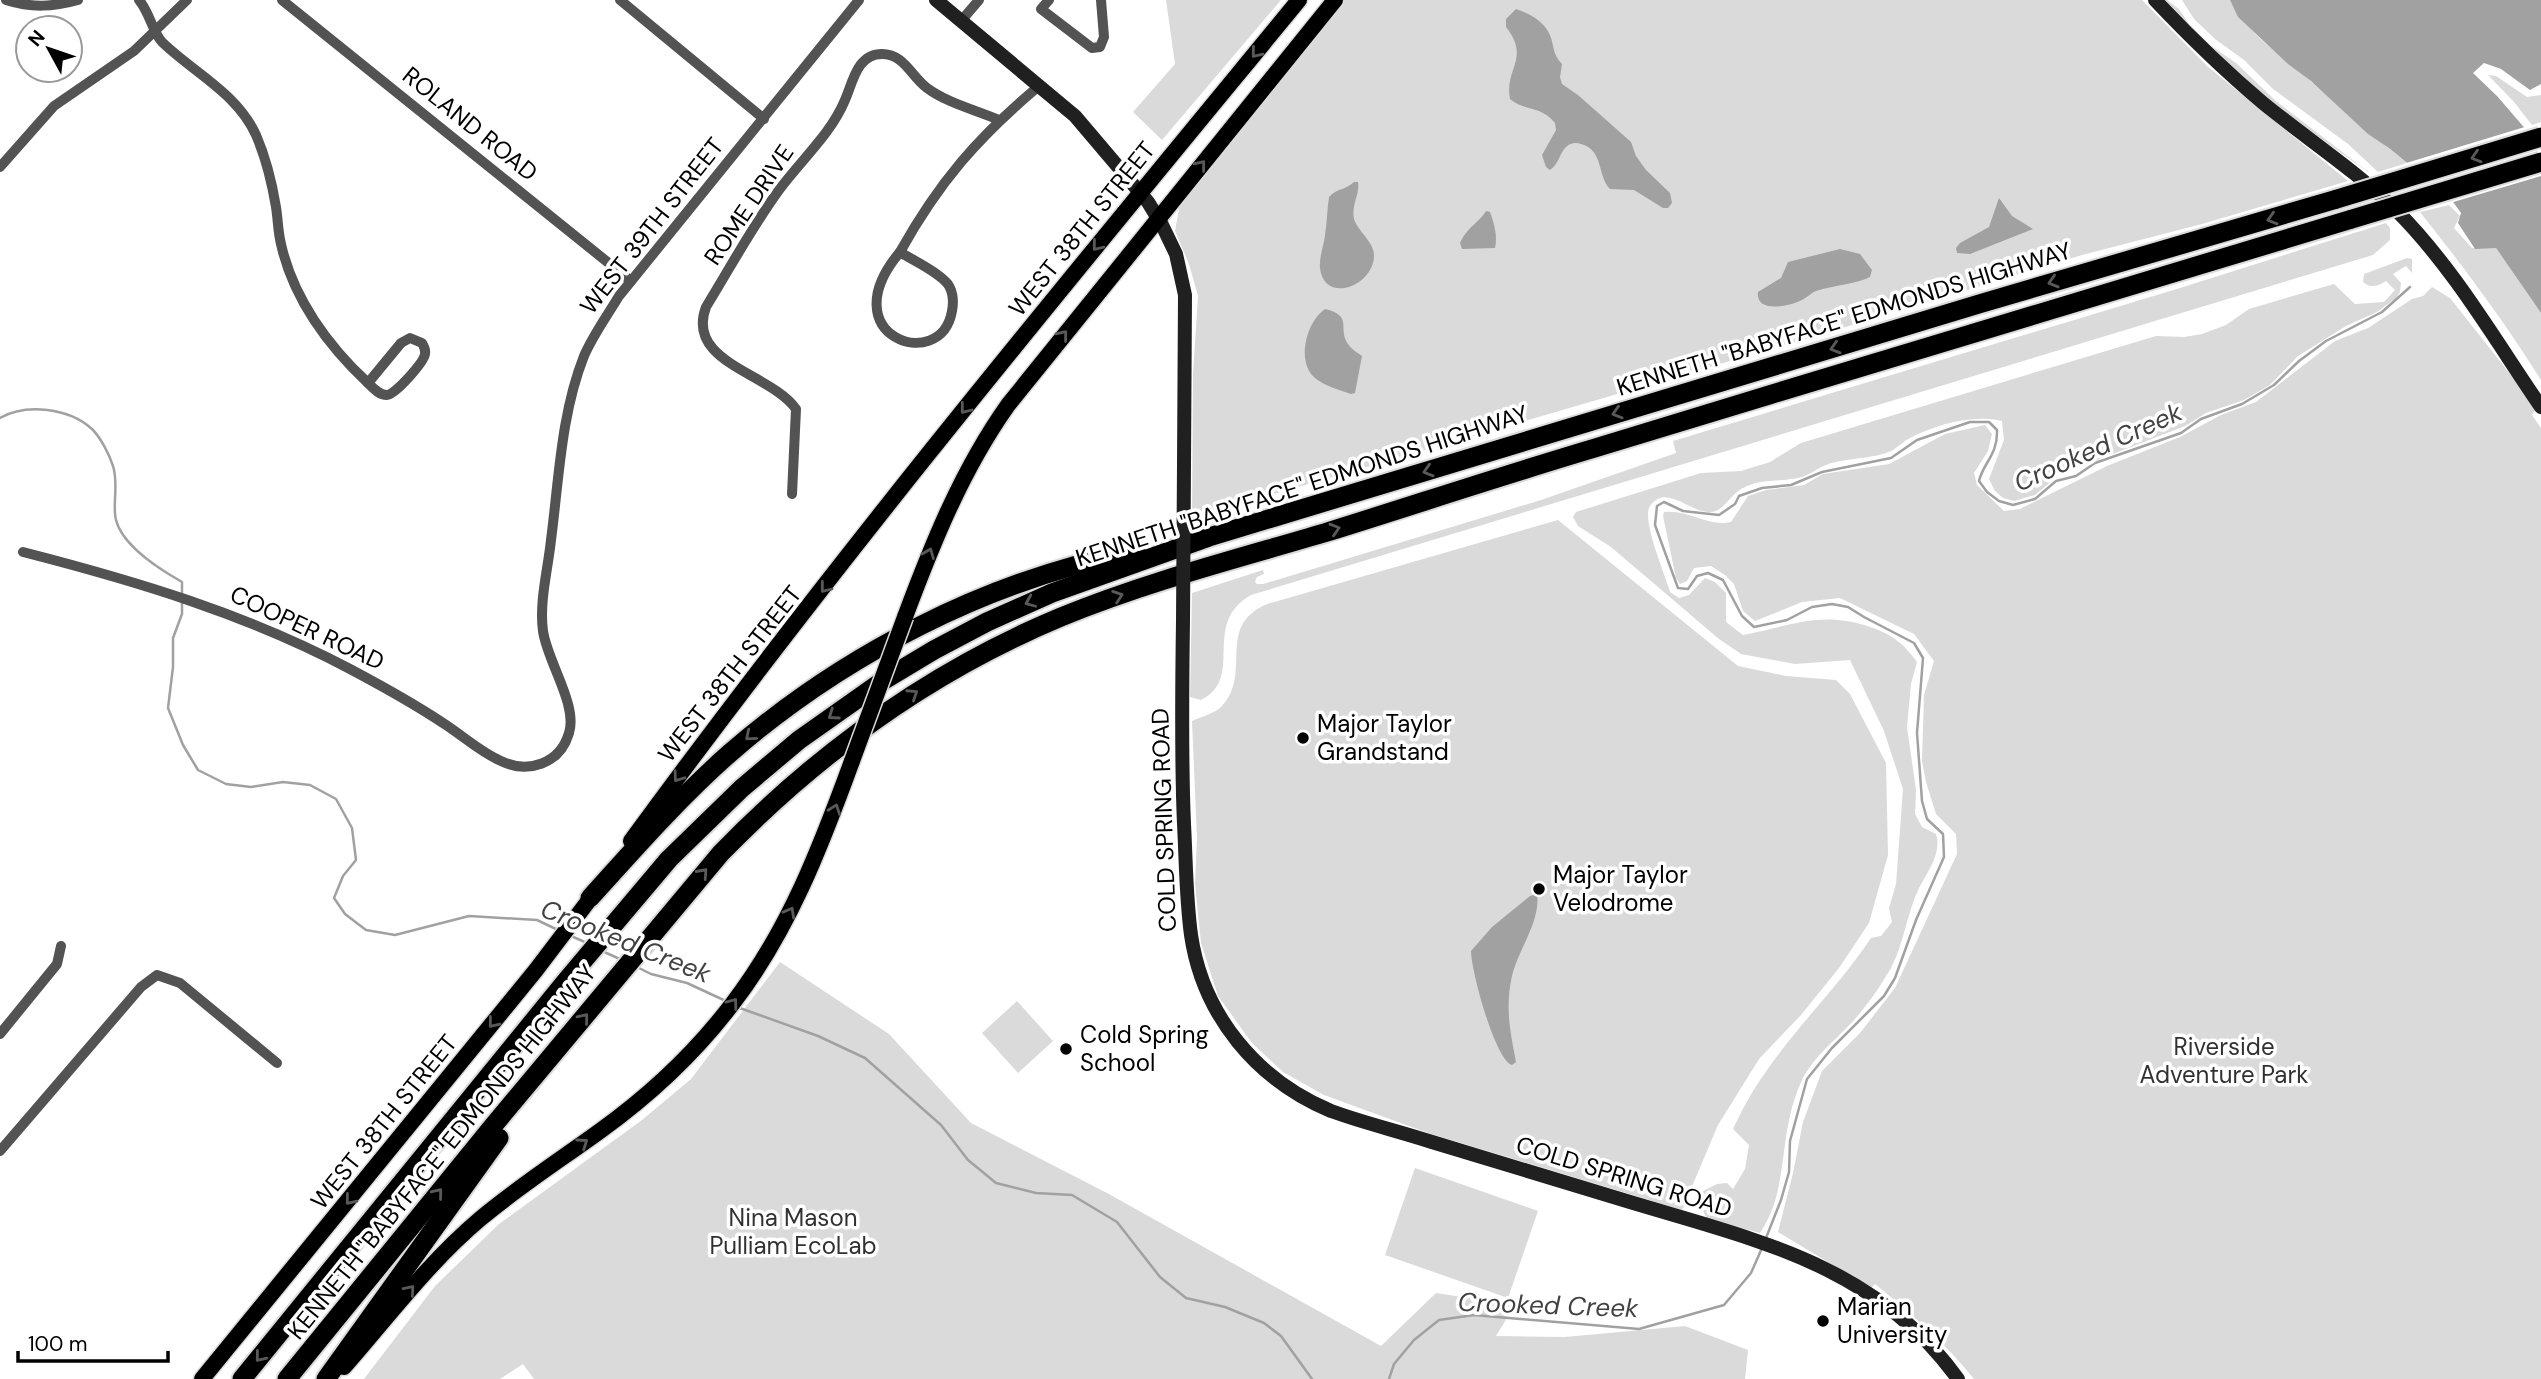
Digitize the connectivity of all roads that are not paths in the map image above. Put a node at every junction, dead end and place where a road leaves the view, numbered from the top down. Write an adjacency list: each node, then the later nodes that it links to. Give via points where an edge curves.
1 (6, 0): 2 (street, via 44,7)
2 (78, 0)
3 (139, 0): 17 (street, via 150,14)
4 (187, 0): 17 (street)
5 (282, 0): 27 (street, ROLAND ROAD)
6 (620, 0): 19 (street)
7 (859, 0): 19 (street, WEST 39TH STREET)
8 (936, 0): 16 (street, COLD SPRING ROAD)
9 (979, 0): 16 (street)
10 (1030, 0): 15 (street)
11 (1101, 0): 15 (street, via 1104,40 1096,48 1087,46)
12 (1299, 0): 24 (main road, WEST 38TH STREET, one-way to 24)
13 (1335, 0): 25 (main road, one-way to 13)
14 (2155, 0): 29 (street, via 2262,102 2398,212 2450,274)
15 (1045, 4)
16 (961, 21): 18 (street, COLD SPRING ROAD)
17 (155, 32): 23 (street, via 54,106); 28 (street, via 246,117 268,171 280,243 293,281 326,337)
18 (1040, 86): 20 (street); 24 (street, COLD SPRING ROAD, via 1083,124)
19 (764, 118): 27 (street, WEST 39TH STREET)
20 (999, 120): 26 (street, via 943,183); 30 (street, ROME DRIVE, via 934,93 893,55 866,58 831,125 779,189 706,307 702,325 710,348 781,393 796,409)
21 (2541, 137): 31 (highway, KENNETH "BABYFACE" EDMONDS HIGHWAY, one-way to 31, bridge)
22 (2541, 162): 37 (highway, KENNETH "BABYFACE" EDMONDS HIGHWAY, one-way to 22, bridge, via 659,925 757,817 858,732 921,688 1064,616 1469,486)
23 (0, 167)
24 (1144, 198): 25 (street, COLD SPRING ROAD); 34 (main road, WEST 38TH STREET, one-way to 34, via 999,367 688,763)
25 (1158, 218): 44 (main road, one-way to 25, bridge, via 464,1233 640,1099 675,1069 733,1003 805,883 949,506 986,437); 45 (street, COLD SPRING ROAD, bridge, via 1176,254 1185,295 1182,766 1187,904 1199,970 1238,1044 1282,1084 1331,1111 1731,1233 1832,1271 1883,1303 1919,1334)
26 (900, 252): 26 (street, via 880,284 879,321 899,340 927,341 949,323 953,295 945,280)
27 (631, 281): 33 (street, WEST 39TH STREET, via 585,354 565,426 543,614 546,647 571,714 570,733)
28 (368, 383): 28 (street, via 401,343 410,338 422,343 424,358 396,392 383,395)
29 (2541, 407)
30 (792, 494)
31 (1209, 537): 34 (highway, one-way to 34, via 1104,557 1016,585 931,621 867,655 791,704 730,753); 41 (highway, KENNETH "BABYFACE" EDMONDS HIGHWAY, one-way to 41, via 1083,580 960,635 884,680 799,740 742,788 624,911)
32 (23, 552): 33 (street, COOPER ROAD, via 167,591 271,631 400,697 510,765 525,768)
33 (555, 756)
34 (590, 898): 40 (main road, WEST 38TH STREET, one-way to 40)
35 (61, 946): 36 (street, via 57,964)
36 (0, 1034)
37 (550, 1060): 42 (highway, KENNETH "BABYFACE" EDMONDS HIGHWAY, one-way to 37); 43 (highway)
38 (277, 1063): 39 (street, via 180,983 157,975 141,987)
39 (0, 1151)
40 (202, 1379)
41 (242, 1379)
42 (287, 1379)
43 (326, 1379)
44 (334, 1379)
45 (1958, 1379)

